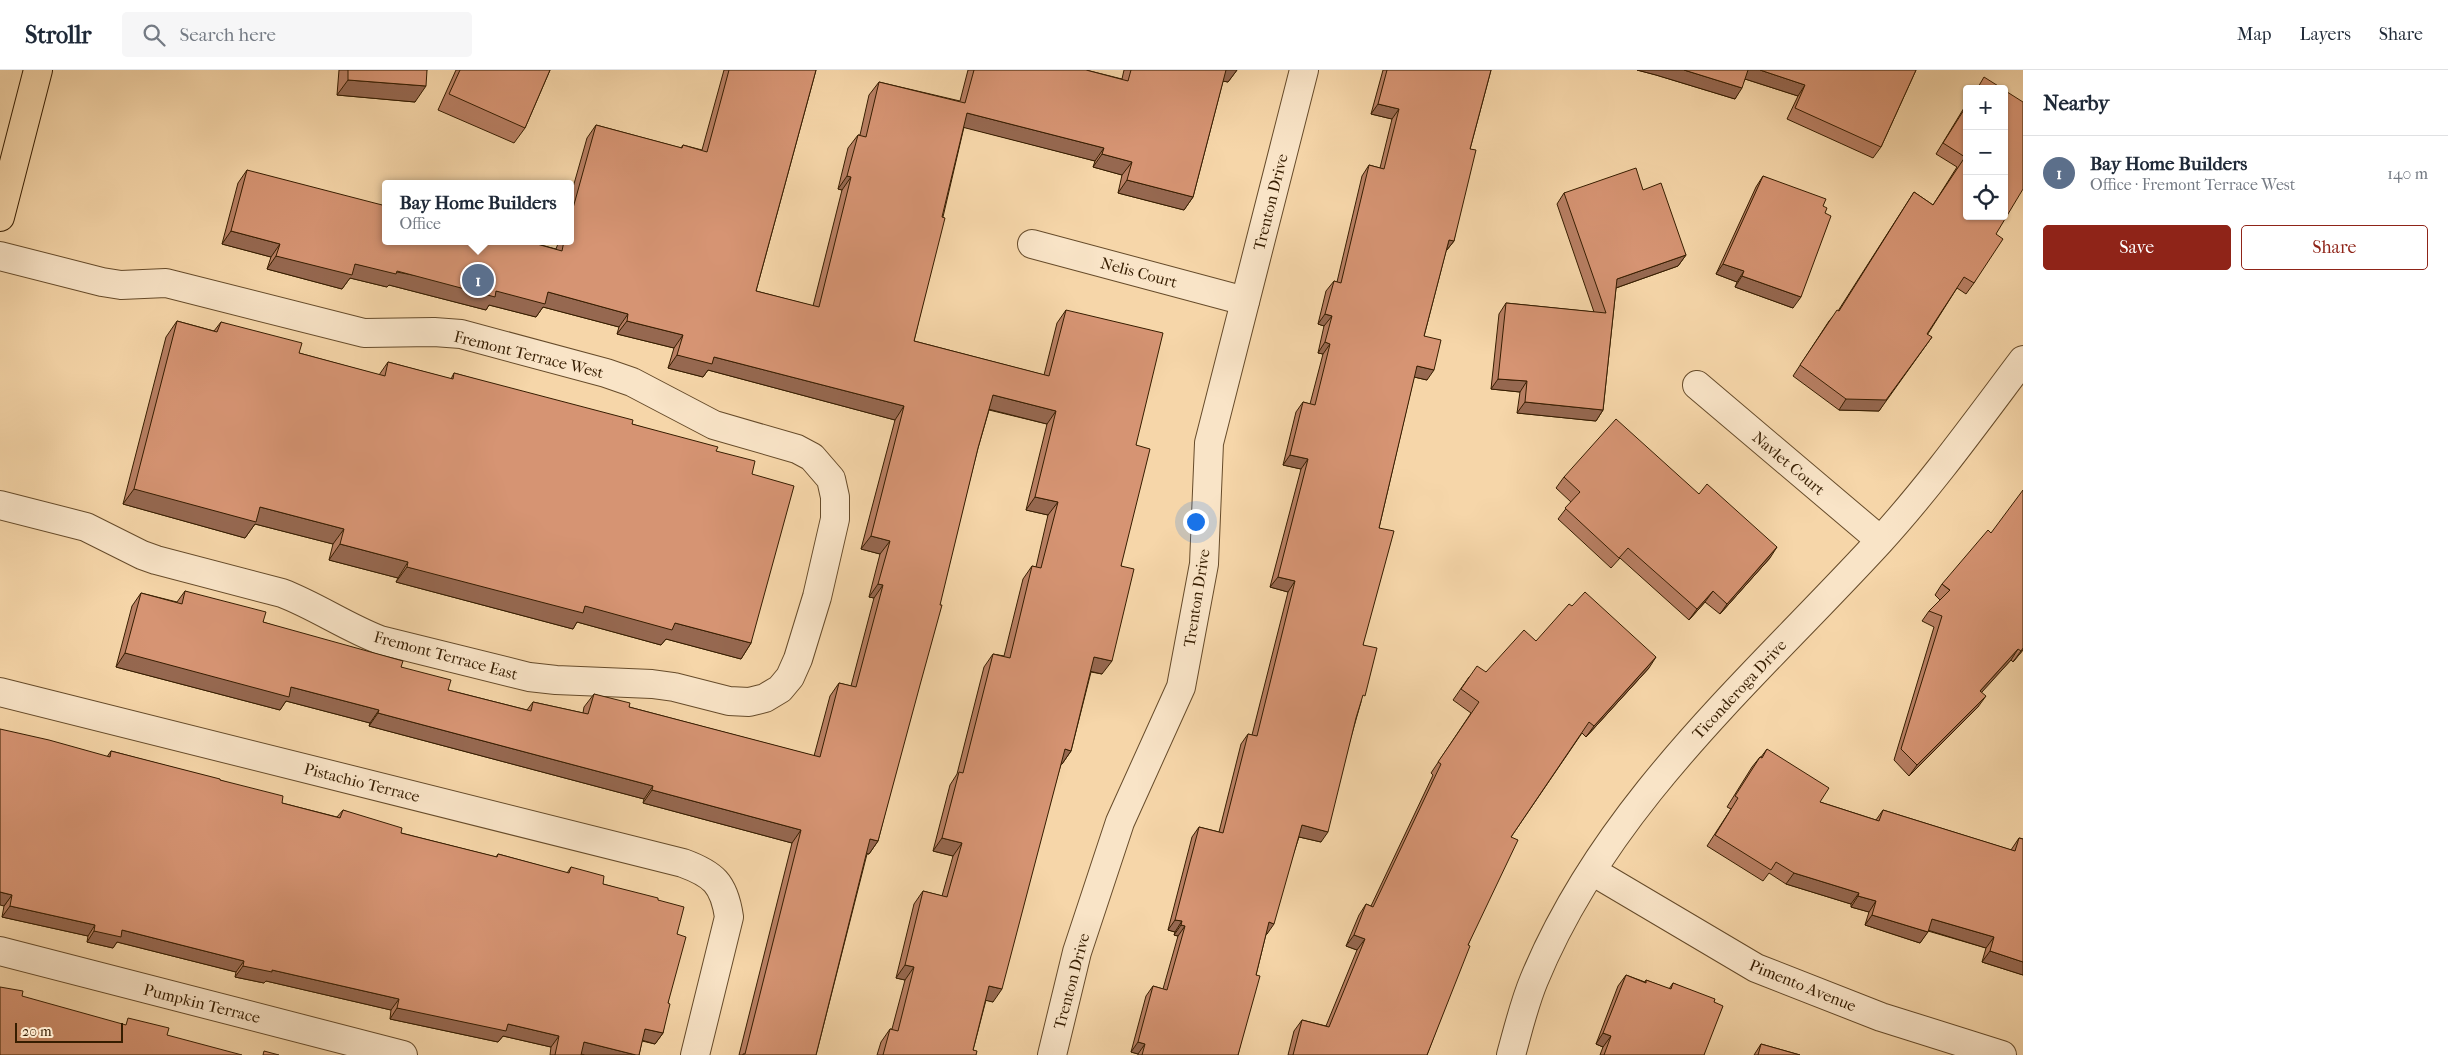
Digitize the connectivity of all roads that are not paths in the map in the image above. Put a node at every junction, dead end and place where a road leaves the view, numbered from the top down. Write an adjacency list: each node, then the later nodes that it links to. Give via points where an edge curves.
1 (38, 70): 3 (main road)
2 (1304, 70): 6 (street, Trenton Drive)
3 (0, 217)
4 (1032, 244): 6 (street, Nelis Court)
5 (0, 256): 11 (street, Fremont Terrace West, via 102,282 121,285 166,283 364,332 461,334 606,373 632,382 714,425 797,449 823,467 831,479 835,497 835,519)
6 (1245, 301): 17 (street, Trenton Drive, via 1209,443 1204,564 1181,686 1120,822 1077,952)
7 (2023, 360): 10 (street, Ticonderoga Drive, via 1960,444)
8 (1697, 385): 10 (street, Navlet Court)
9 (0, 505): 11 (street, Fremont Terrace East, via 86,527 142,556 302,600 380,640 529,677 652,684 730,701 749,702 780,689 790,677 798,658)
10 (1880, 540): 13 (street, Ticonderoga Drive, via 1721,706 1651,786)
11 (817, 597)
12 (0, 692): 16 (street, Pistachio Terrace, via 683,863 711,874 726,897 729,917)
13 (1592, 870): 18 (street, Ticonderoga Drive, via 1560,925 1534,981); 19 (street, Pimento Avenue, via 1756,968 1881,1017)
14 (0, 951): 15 (street, Pumpkin Terrace)
15 (403, 1055)
16 (696, 1055)
17 (1052, 1055)
18 (1511, 1055)
19 (2002, 1055)

